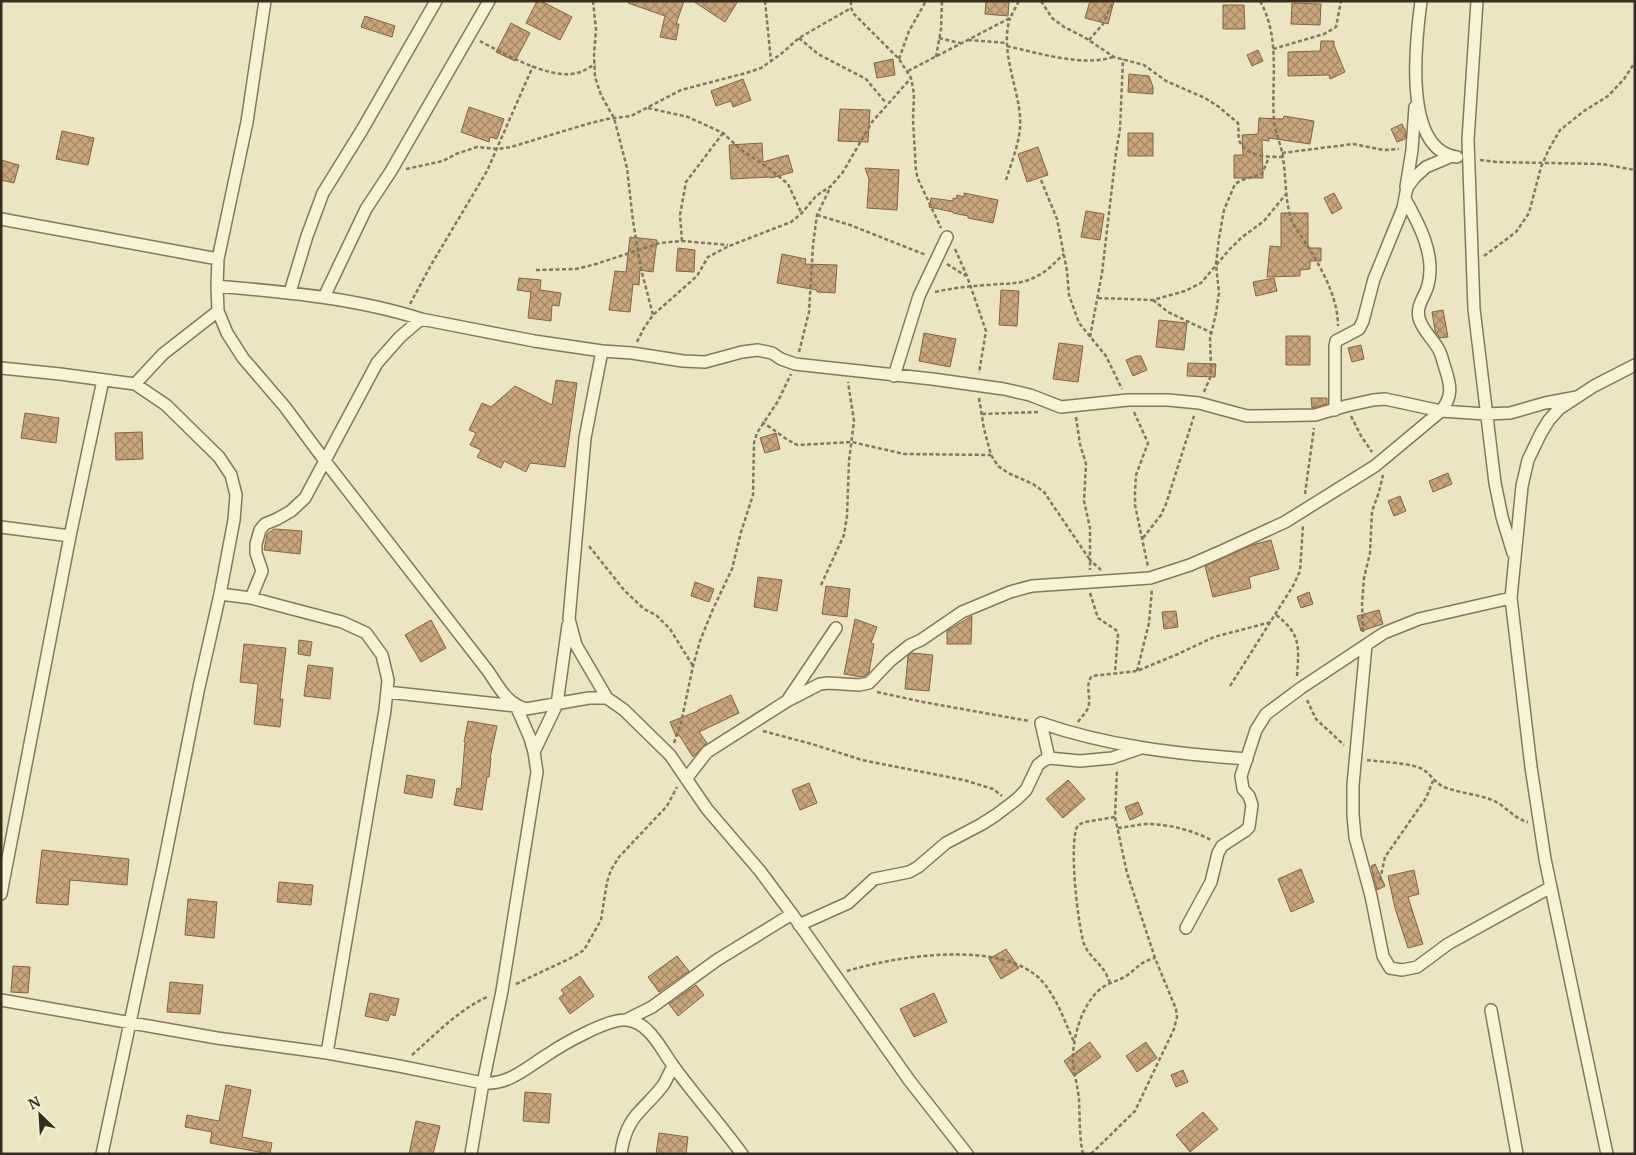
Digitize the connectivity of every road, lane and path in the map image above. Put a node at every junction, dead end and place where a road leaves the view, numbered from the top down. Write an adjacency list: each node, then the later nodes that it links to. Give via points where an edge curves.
1 (265, 1): 63 (street, via 247,122)
2 (436, 1): 71 (street, via 323,193)
3 (489, 1): 18 (street)
4 (594, 1): 32 (path)
5 (765, 1): 30 (path)
6 (851, 1): 16 (path)
7 (926, 1): 28 (path, via 909,31)
8 (942, 1): 20 (path)
9 (1019, 1): 17 (path)
10 (1041, 1): 22 (path, via 1052,18)
11 (1113, 1): 22 (path, via 1102,24)
12 (1260, 1): 25 (path, via 1267,15)
13 (1341, 1): 25 (path, via 1336,27)
14 (1421, 1): 36 (street)
15 (1477, 1): 46 (street)
16 (850, 8): 19 (path); 28 (path)
17 (1010, 18): 21 (path); 24 (path, via 1006,29)
18 (470, 35): 33 (path); 49 (street)
19 (799, 38): 30 (path); 37 (path, via 818,54 866,79)
20 (939, 38): 23 (path); 26 (path)
21 (966, 40): 23 (path); 24 (path)
22 (1088, 40): 27 (path)
23 (960, 43): 26 (path)
24 (1007, 45): 27 (path, via 1064,58 1102,61); 50 (path, via 1020,117 1020,136)
25 (1273, 50): 43 (path, via 1274,121)
26 (936, 57): 34 (path)
27 (1114, 57): 29 (path)
28 (899, 59): 34 (path)
29 (1123, 59): 45 (path, via 1144,65 1166,81 1219,107 1238,123 1242,144 1259,155); 74 (path, via 1122,114)
30 (771, 61): 38 (path, via 746,73 680,90)
31 (1635, 62): 47 (path, via 1608,96 1560,130)
32 (595, 64): 33 (path, via 568,75); 39 (path, via 601,95)
33 (533, 66): 41 (path)
34 (908, 71): 35 (path)
35 (911, 78): 37 (path); 58 (path, via 918,179)
36 (1416, 99): 42 (street); 44 (street, via 1426,132 1439,150)
37 (887, 104): 52 (path)
38 (648, 108): 39 (path, via 631,116); 40 (path, via 688,117)
39 (614, 118): 41 (path); 61 (path, via 627,168)
40 (723, 133): 55 (path, via 740,150 788,184); 59 (path, via 686,182 680,215)
41 (498, 149): 49 (path, via 477,147 430,165); 77 (path)
42 (1412, 150): 43 (path, via 1384,150 1353,144); 54 (street)
43 (1283, 155): 45 (path); 53 (path)
44 (1452, 156): 46 (street); 54 (street, via 1426,167 1415,176)
45 (1269, 157): 65 (path, via 1262,174 1238,182 1229,196)
46 (1468, 158): 47 (path, via 1496,162); 66 (street)
47 (1544, 162): 48 (path, via 1602,164); 66 (path, via 1532,206 1523,224 1503,243)
48 (1635, 170)
49 (390, 171): 73 (street, via 366,209)
50 (1006, 180)
51 (1042, 180): 62 (path, via 1057,219)
52 (831, 186): 55 (path, via 816,196); 56 (path)
53 (1286, 194): 65 (path, via 1264,221 1241,238); 82 (path, via 1290,217 1321,269 1335,303)
54 (1405, 195): 82 (street, via 1403,208 1374,279 1363,321 1359,329); 99 (street, via 1422,232 1428,255 1428,287 1418,308 1422,324 1439,350 1450,383 1447,403)
55 (802, 213): 60 (path, via 791,222)
56 (817, 216): 64 (path, via 850,225); 85 (path, via 809,312)
57 (1, 219): 63 (street)
58 (947, 237): 64 (street); 68 (path)
59 (682, 241): 60 (path); 61 (path, via 654,244)
60 (729, 246): 78 (path, via 708,257 697,276)
61 (638, 250): 67 (path, via 576,269); 78 (path)
62 (1064, 254): 70 (path, via 1037,277 1024,282); 81 (path, via 1068,296 1079,323)
63 (218, 259): 69 (street)
64 (936, 259): 68 (path); 72 (street)
65 (1216, 264): 75 (path, via 1201,283); 80 (path, via 1218,293)
66 (1472, 264): 101 (street)
67 (536, 270)
68 (967, 276): 70 (path)
69 (217, 286): 71 (street); 76 (street)
70 (970, 286): 72 (path); 92 (path, via 986,330)
71 (290, 292): 73 (street)
72 (919, 296): 89 (street)
73 (324, 297): 77 (street)
74 (1098, 298): 75 (path); 81 (path)
75 (1153, 300): 80 (path, via 1168,312)
76 (218, 311): 91 (street, via 163,354); 106 (street, via 243,358 285,407)
77 (405, 314): 79 (street)
78 (653, 315): 84 (path)
79 (421, 320): 83 (street); 106 (street, via 400,337 378,363)
80 (1212, 333): 95 (path, via 1210,378)
81 (1090, 337): 94 (path, via 1106,356)
82 (1339, 340): 98 (street, via 1335,346)
83 (602, 351): 84 (street); 110 (street, via 585,438)
84 (632, 352): 85 (street, via 705,362 758,350)
85 (795, 364): 88 (street); 103 (path, via 778,401)
86 (1635, 365): 93 (street)
87 (1, 368): 90 (street)
88 (846, 370): 89 (street); 104 (path, via 854,421)
89 (894, 376): 92 (street)
90 (103, 380): 91 (street); 111 (street)
91 (135, 384): 118 (street, via 166,405 219,457 231,475 236,495)
92 (977, 386): 96 (street, via 1030,395); 100 (path)
93 (1577, 397): 101 (street, via 1510,413); 113 (street, via 1549,420 1528,460)
94 (1128, 400): 95 (street); 97 (street); 112 (path, via 1148,443 1136,475 1135,492)
95 (1199, 403): 102 (street, via 1247,416); 112 (path, via 1166,504)
96 (1061, 406): 97 (street); 100 (path, via 1021,414)
97 (1075, 406): 114 (path, via 1086,464 1084,501 1090,528)
98 (1340, 408): 99 (street, via 1385,399); 102 (street); 107 (path)
99 (1441, 411): 101 (street); 107 (street)
100 (982, 414): 105 (path)
101 (1486, 414): 113 (street, via 1495,483)
102 (1315, 415): 108 (path)
103 (762, 422): 104 (path, via 798,445); 126 (path, via 754,443 753,495 737,555 712,609)
104 (852, 442): 105 (path, via 904,454); 117 (path, via 844,534)
105 (990, 455): 114 (path, via 1008,473 1044,492)
106 (325, 462): 119 (street, via 305,498 260,530 256,553 262,571); 136 (street, via 488,671 507,700)
107 (1380, 462): 108 (street); 125 (path, via 1382,482 1372,511 1370,553 1364,578 1362,626)
108 (1304, 509): 115 (street, via 1222,552); 121 (path, via 1300,571)
109 (1, 526): 111 (street)
110 (577, 530): 122 (street); 126 (path, via 624,590 670,629)
111 (70, 536): 153 (street)
112 (1143, 538): 115 (path)
113 (1514, 558): 120 (street)
114 (1090, 560): 116 (path)
115 (1150, 578): 116 (street); 127 (path, via 1149,623)
116 (1090, 584): 128 (path, via 1098,618 1116,630 1118,635); 129 (street, via 1032,586 962,612 900,652 872,682)
117 (822, 585)
118 (220, 594): 119 (street); 168 (street)
119 (250, 598): 132 (street, via 342,622 366,633 382,655 388,680)
120 (1511, 598): 125 (street, via 1419,619 1384,633); 151 (street)
121 (1275, 614): 123 (path); 131 (path, via 1295,634 1299,652)
122 (569, 619): 133 (street, via 576,645); 135 (street)
123 (1271, 622): 127 (path, via 1214,636); 130 (path)
124 (836, 628): 134 (street)
125 (1366, 645): 131 (street); 142 (street)
126 (693, 666): 143 (path, via 686,705)
127 (1137, 670): 128 (path)
128 (1115, 673): 139 (path, via 1090,679 1088,710)
129 (865, 685): 134 (street, via 820,684); 137 (path, via 879,693)
130 (1230, 686)
131 (1299, 689): 142 (path, via 1316,719); 146 (street, via 1266,714 1256,730)
132 (387, 692): 136 (street); 170 (street)
133 (607, 698): 135 (street); 143 (street, via 624,710)
134 (787, 701): 138 (street)
135 (557, 704): 136 (street, via 526,709); 141 (street)
136 (516, 706): 141 (street)
137 (1041, 723): 139 (street); 145 (street)
138 (750, 726): 147 (street, via 707,752); 149 (path, via 862,760 964,780 993,789)
139 (1071, 734): 140 (street)
140 (1141, 748): 144 (street); 146 (street)
141 (534, 752): 164 (street, via 537,772)
142 (1355, 754): 148 (path, via 1366,760 1412,765 1423,769); 157 (street, via 1355,837)
143 (670, 755): 147 (street)
144 (1118, 756): 145 (street, via 1080,761); 150 (path)
145 (1049, 758): 149 (street, via 1038,765 1026,790)
146 (1247, 759): 154 (street, via 1241,776 1252,805 1250,822 1245,832)
147 (686, 779): 158 (street); 164 (path, via 677,787 667,806 611,870 601,920 584,950)
148 (1434, 780): 151 (path, via 1453,790 1490,799 1523,821); 157 (path, via 1426,798 1385,857 1380,882)
149 (1010, 805): 159 (street, via 946,843 918,867 900,875 874,879 848,903)
150 (1115, 817): 152 (path); 163 (path, via 1078,825 1073,837 1079,925 1087,951)
151 (1540, 825): 155 (street)
152 (1118, 828): 154 (path, via 1146,824 1181,828); 161 (path, via 1127,872)
153 (7, 836): 156 (street)
154 (1222, 846): 160 (street, via 1211,882)
155 (1551, 887): 157 (street, via 1448,944 1417,967 1402,970 1390,968 1383,956); 182 (street)
156 (1, 894)
157 (1371, 896)
158 (792, 914): 159 (street); 167 (street, via 717,960 652,1007)
159 (799, 925): 162 (street)
160 (1186, 928)
161 (1155, 958): 163 (path, via 1141,962 1124,977); 180 (path, via 1176,1009 1174,1029 1135,1110)
162 (834, 975): 169 (path, via 899,958 957,954 983,955 1017,964 1030,971 1048,989); 178 (street)
163 (1110, 983): 169 (path, via 1096,993 1087,1006)
164 (502, 991): 171 (path, via 454,1016); 173 (street)
165 (1, 1000): 168 (street)
166 (1491, 1010): 181 (street)
167 (626, 1020): 172 (street, via 648,1031); 173 (street, via 610,1023 557,1048 503,1082)
168 (130, 1022): 170 (street); 174 (street)
169 (1075, 1044): 179 (path, via 1073,1059)
170 (327, 1053): 171 (street)
171 (399, 1066): 173 (street)
172 (673, 1066): 176 (street, via 664,1084 630,1124); 177 (street)
173 (483, 1083): 175 (street)
174 (102, 1154)
175 (471, 1154)
176 (621, 1154)
177 (742, 1154)
178 (967, 1154)
179 (1083, 1154)
180 (1091, 1154)
181 (1517, 1154)
182 (1607, 1154)

